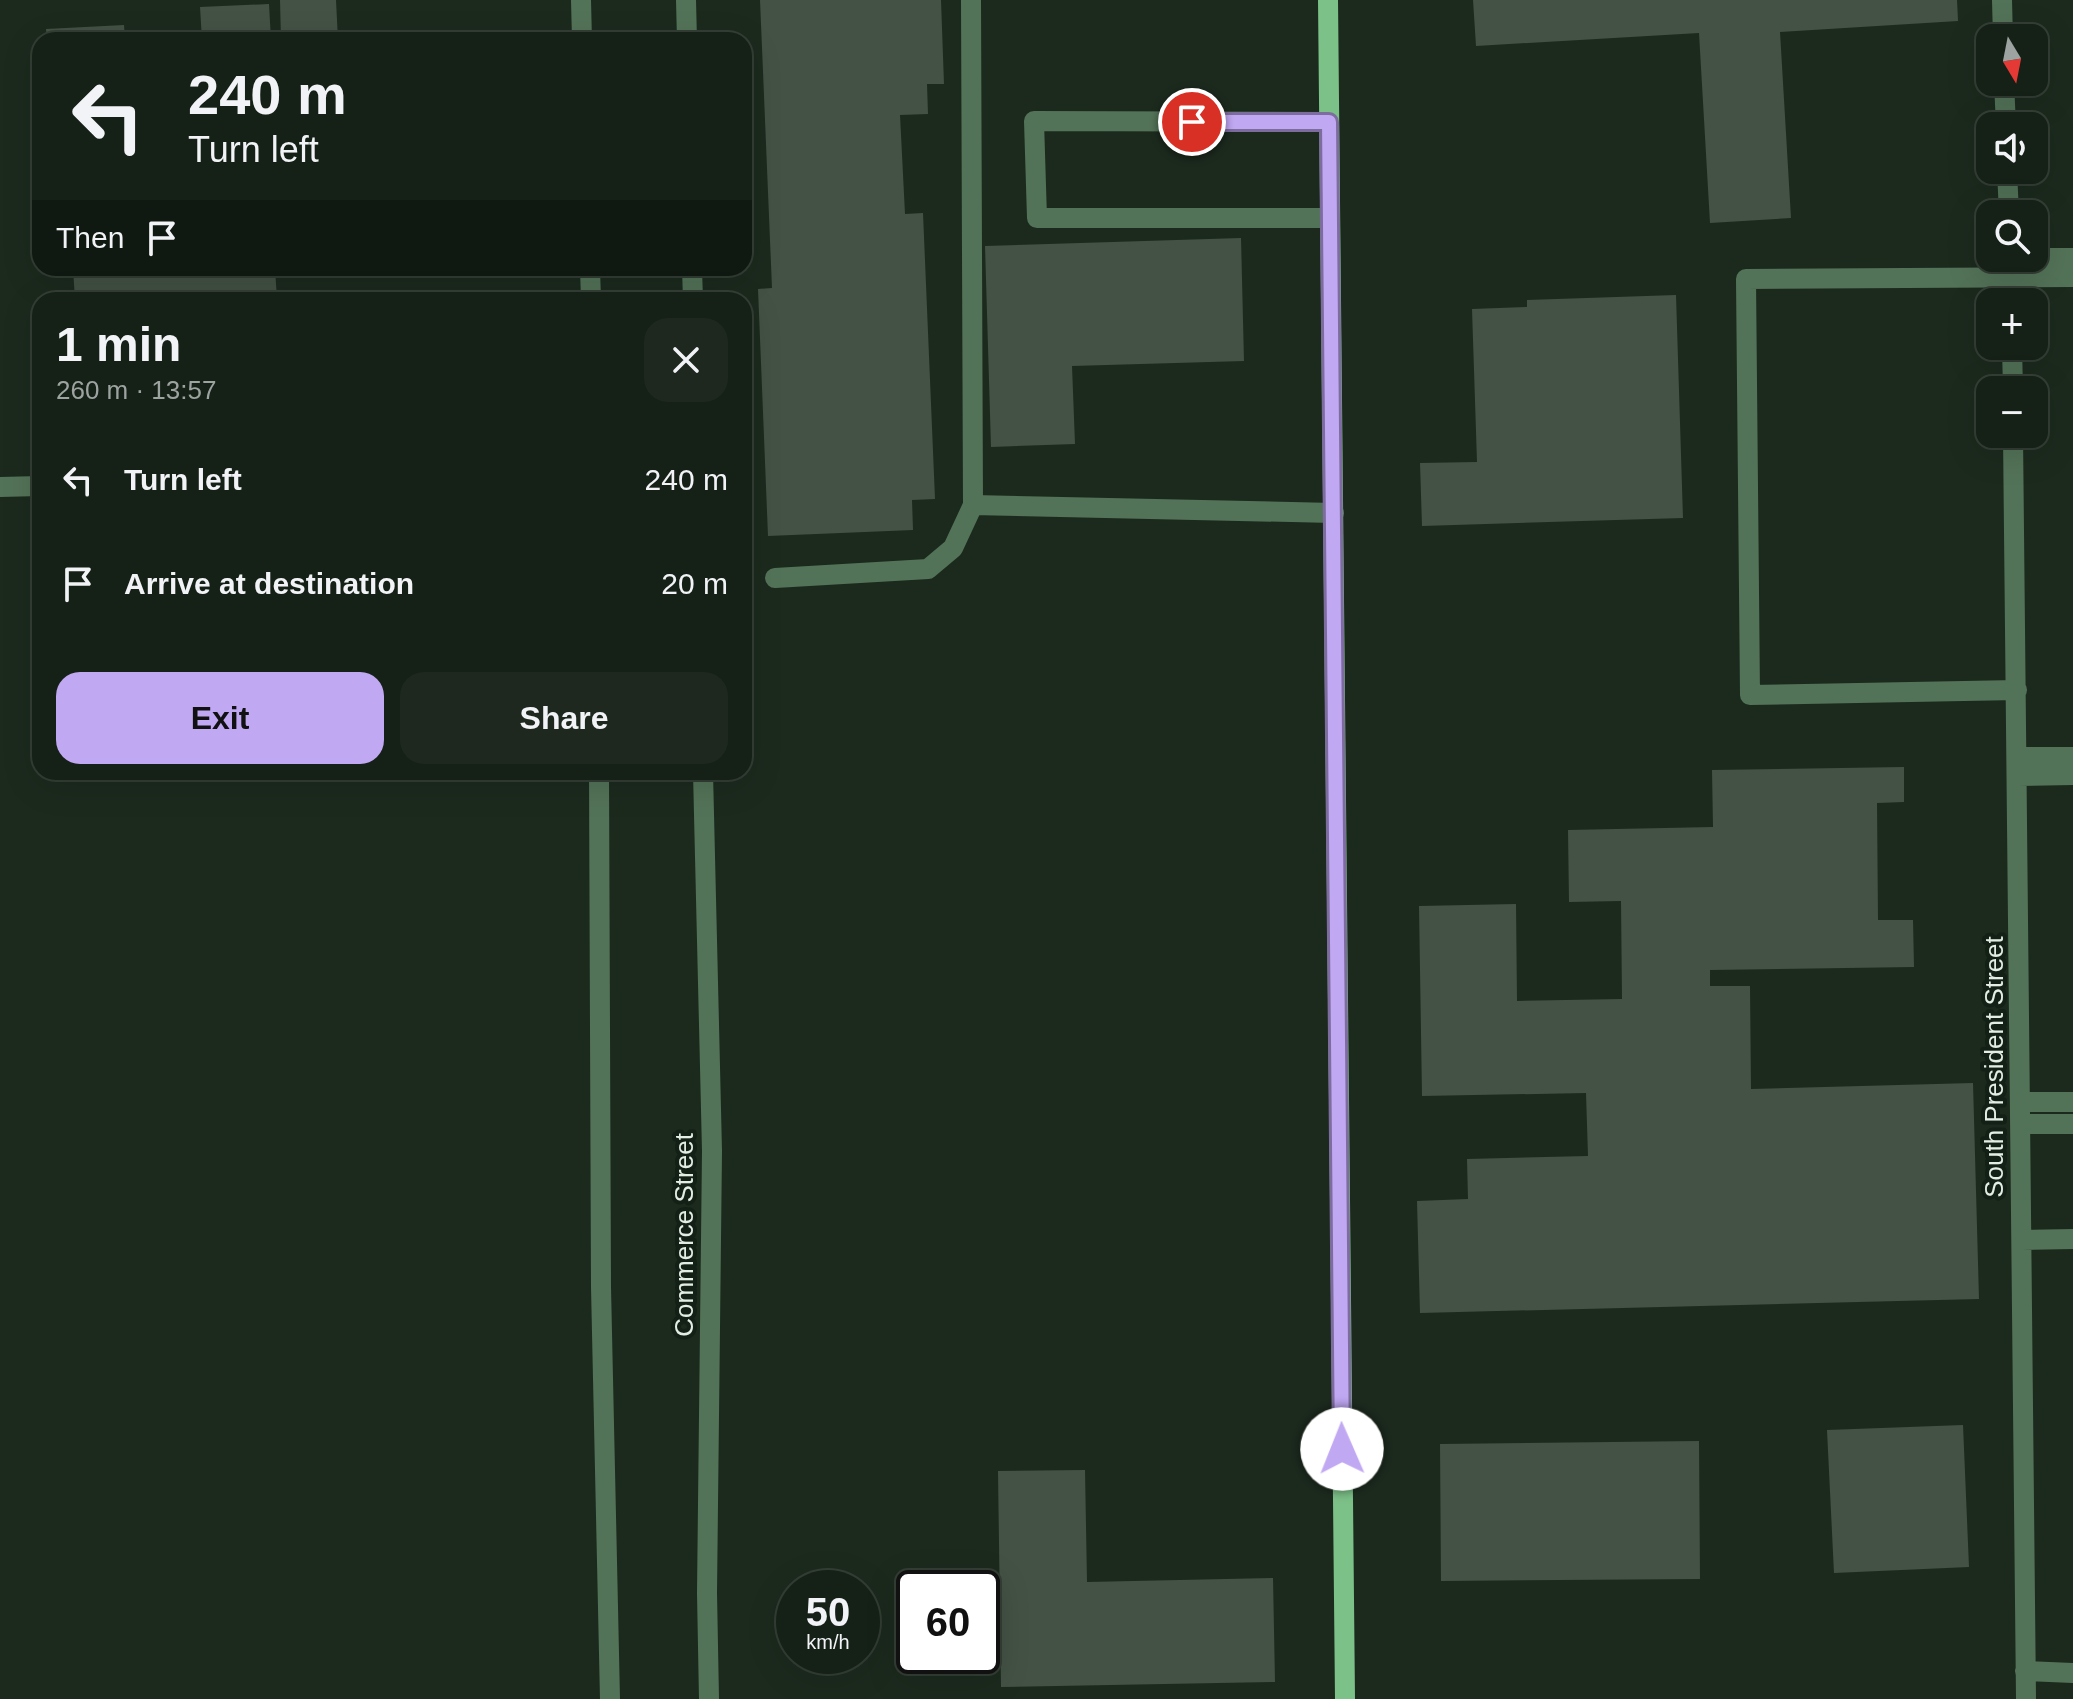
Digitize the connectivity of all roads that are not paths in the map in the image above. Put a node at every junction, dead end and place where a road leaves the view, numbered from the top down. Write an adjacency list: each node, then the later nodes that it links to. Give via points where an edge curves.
1 (581, 0): 7 (street)
2 (686, 0): 8 (street)
3 (971, 0): 19 (street)
4 (1328, 0): 9 (main road)
5 (2002, 0): 6 (street)
6 (2003, 24)
7 (582, 32)
8 (687, 32)
9 (1329, 122): 10 (main road); 10 (street, via 1034,121 1037,218)
10 (1330, 218): 20 (main road)
11 (2073, 258): 12 (street)
12 (2048, 261)
13 (1976, 267): 22 (street, via 1746,279 1750,695)
14 (2047, 272): 15 (street)
15 (2073, 277)
16 (2013, 448): 22 (street, South President Street)
17 (32, 486): 18 (street)
18 (0, 487)
19 (973, 505): 20 (street); 21 (street, via 953,548 928,569)
20 (1334, 513): 38 (main road)
21 (775, 578)
22 (2017, 690): 24 (street, South President Street)
23 (2073, 757): 24 (street)
24 (2018, 767): 25 (street); 28 (street, South President Street)
25 (2073, 775)
26 (599, 780): 36 (street, via 601,1287)
27 (703, 780): 37 (street, Commerce Street, via 712,1151)
28 (2020, 1102): 29 (street); 30 (street, South President Street)
29 (2073, 1102)
30 (2020, 1124): 31 (street); 33 (street, South President Street)
31 (2073, 1124)
32 (2073, 1239): 33 (street)
33 (2022, 1240): 34 (street, South President Street)
34 (2025, 1671): 35 (street); 39 (street, South President Street)
35 (2070, 1675)
36 (610, 1699)
37 (709, 1699)
38 (1345, 1699)
39 (2026, 1699)

